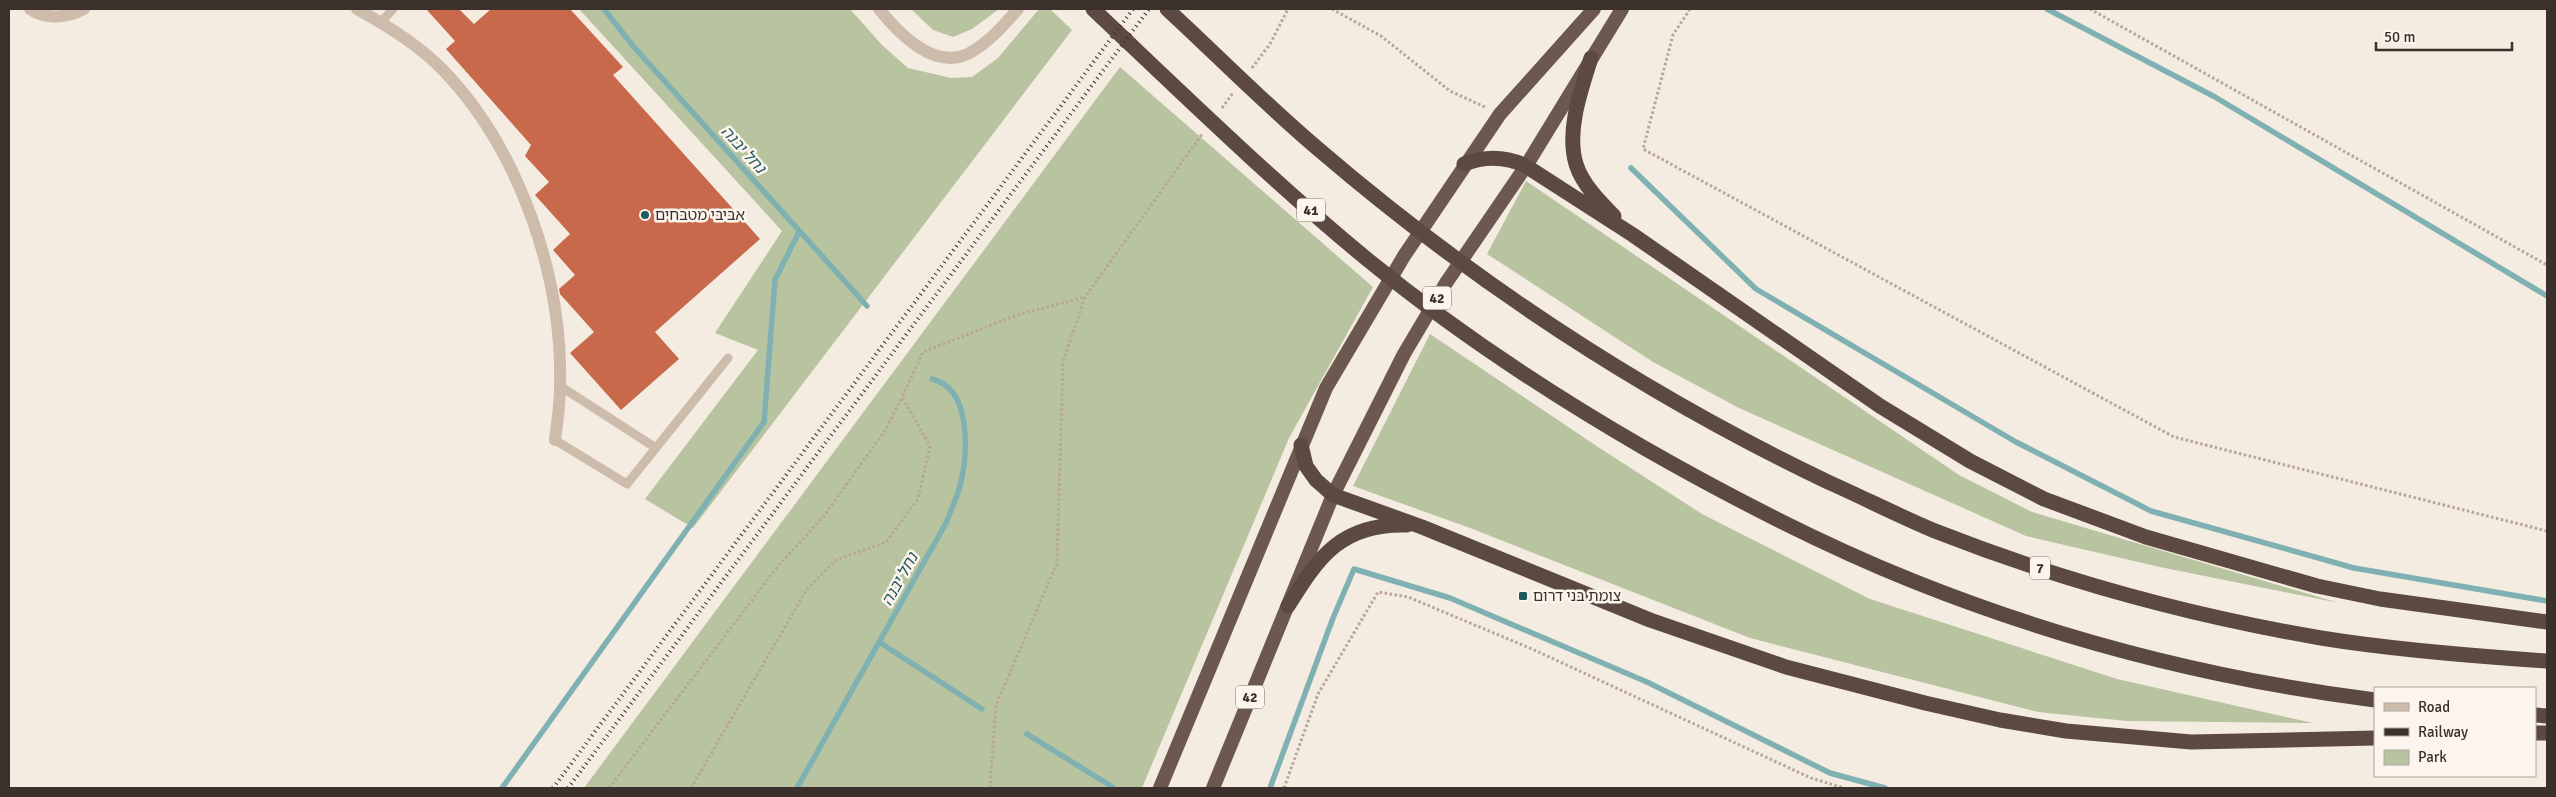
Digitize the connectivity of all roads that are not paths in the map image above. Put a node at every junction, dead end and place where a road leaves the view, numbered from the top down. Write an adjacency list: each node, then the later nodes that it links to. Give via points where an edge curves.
1 (30, 9): 2 (street, via 50,17 67,16)
2 (84, 9)
3 (358, 9): 11 (street)
4 (393, 9): 11 (lane)
5 (879, 9): 6 (street, via 902,36 919,48 934,55 954,58 972,52 995,34)
6 (1018, 9)
7 (1093, 9): 26 (highway, 41, via 1264,169 1369,261 1548,391 1705,482 1861,559 1984,607 2133,652 2303,690)
8 (1167, 9): 25 (highway, 7, via 1323,153 1471,269 1576,344 1731,434 1784,460 1934,530 2002,555 2147,599 2321,638)
9 (1594, 9): 13 (highway, via 1500,114)
10 (1622, 9): 12 (highway, 42)
11 (381, 22): 17 (street, via 424,52 458,87 480,117 515,178 532,218 549,279)
12 (1591, 58): 14 (highway, 42); 15 (highway, via 1574,123 1576,164 1601,203)
13 (1464, 164): 14 (highway, via 1489,158 1513,160); 19 (highway, via 1356,335 1326,388)
14 (1526, 166): 15 (highway); 21 (highway, 42, via 1446,283 1404,354)
15 (1633, 235): 24 (highway, via 1888,411 1970,461 2044,499 2146,537 2317,586 2390,601)
16 (728, 358): 20 (lane)
17 (560, 386): 18 (street); 20 (lane)
18 (555, 440): 20 (lane, via 626,484)
19 (1301, 445): 21 (highway, via 1306,466); 28 (highway)
20 (656, 448)
21 (1333, 495): 22 (highway); 23 (highway, 42)
22 (1422, 527): 23 (highway, via 1390,526 1354,535 1336,544 1321,557); 27 (highway, via 1650,620 1786,667 2000,720 2066,731 2191,742)
23 (1288, 606): 29 (highway, 42)
24 (2547, 622)
25 (2547, 661)
26 (2374, 700)
27 (2374, 738)
28 (1160, 788)
29 (1213, 788)

